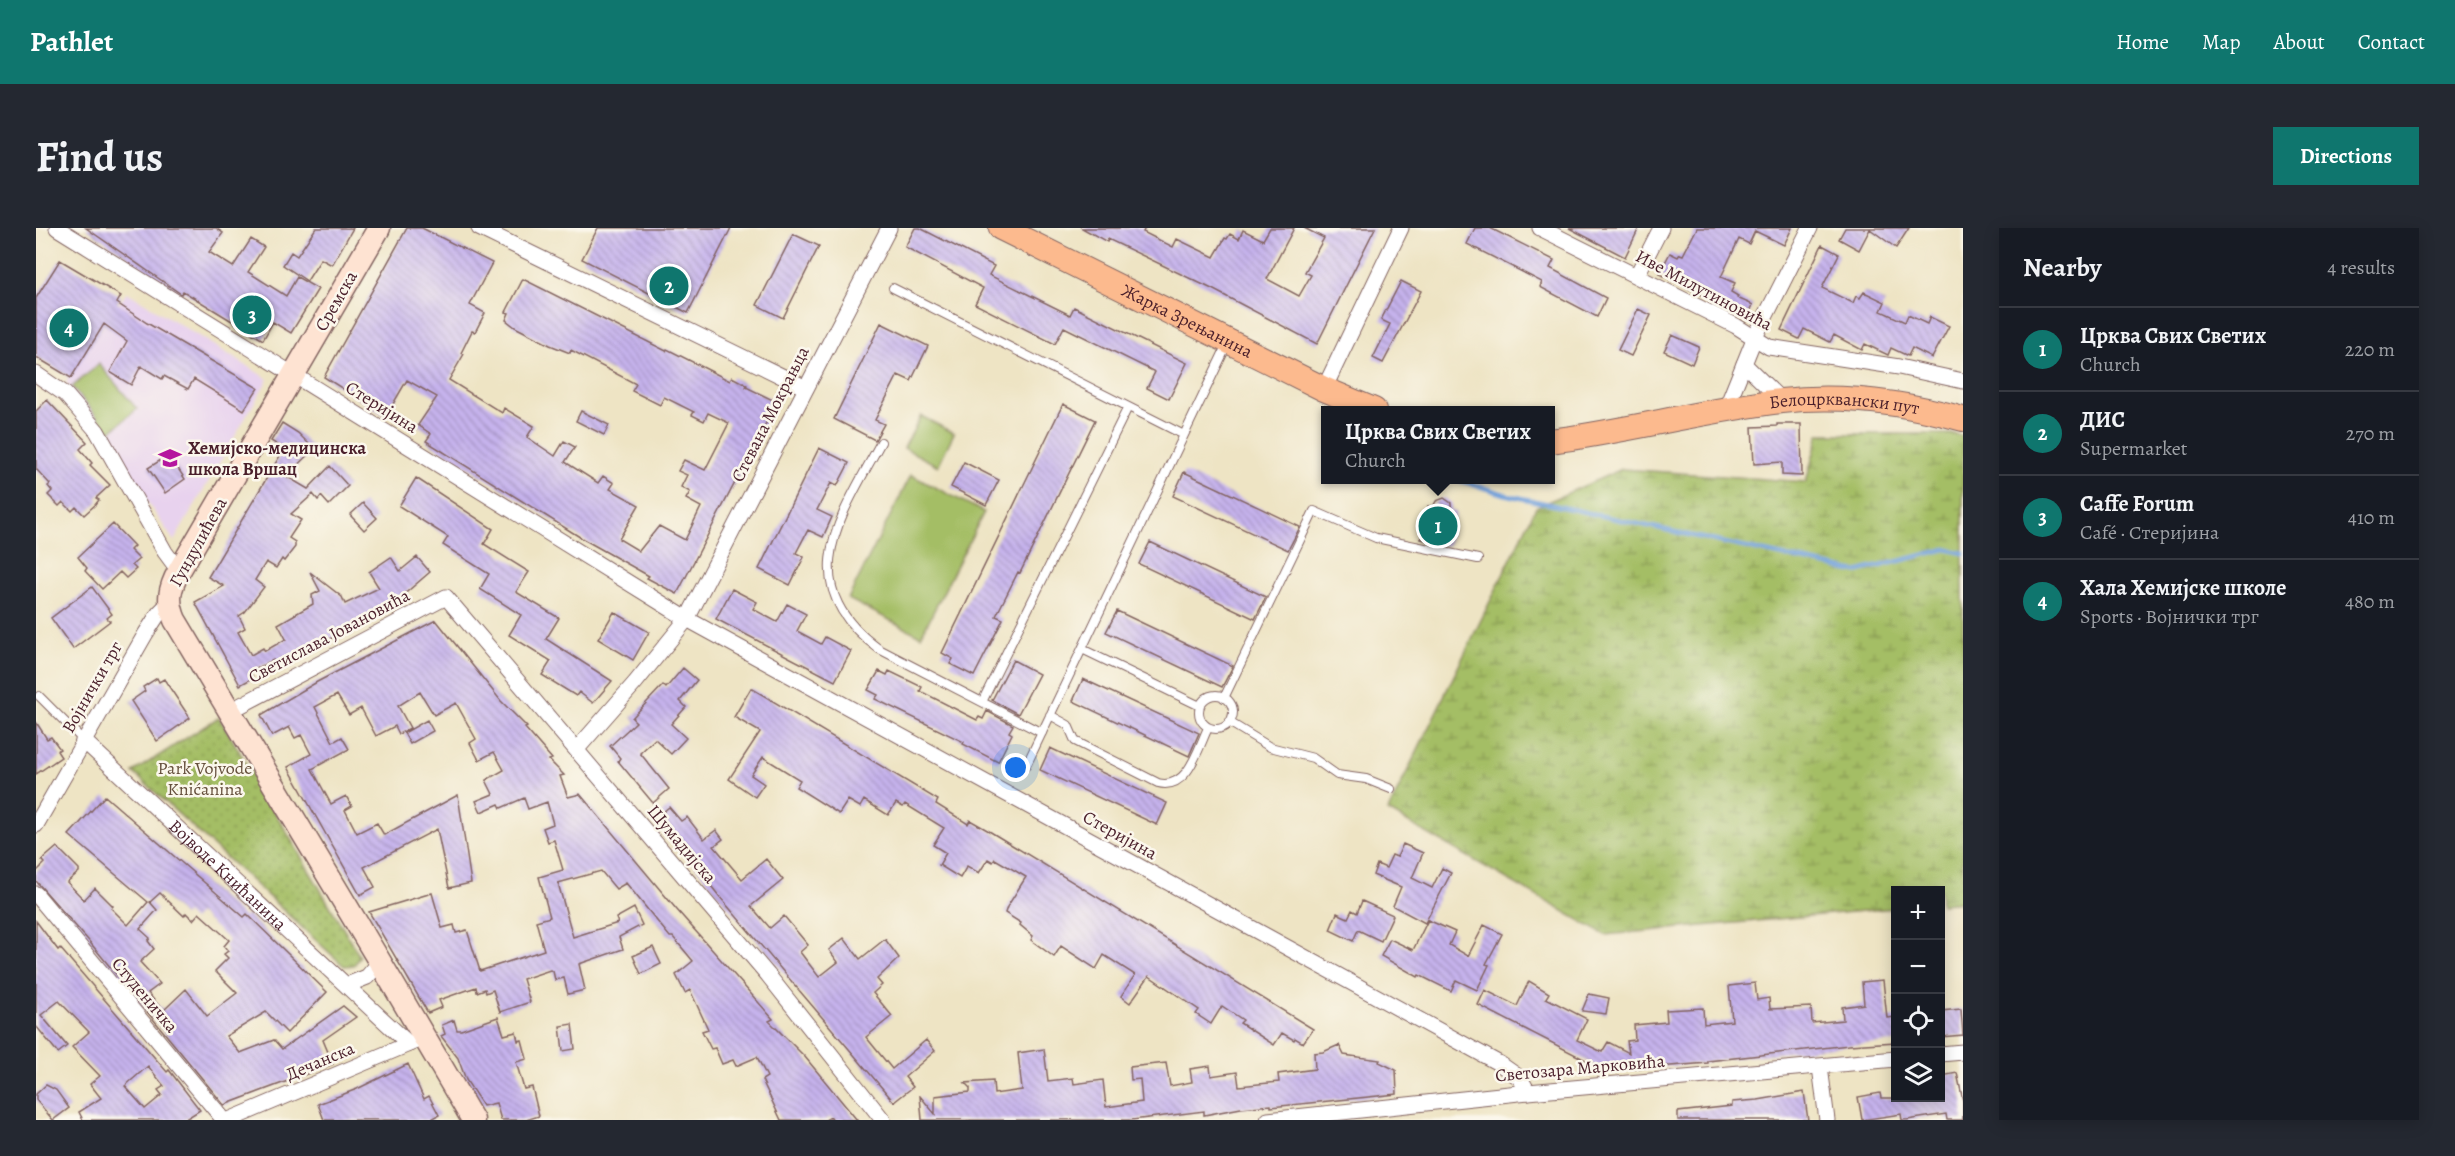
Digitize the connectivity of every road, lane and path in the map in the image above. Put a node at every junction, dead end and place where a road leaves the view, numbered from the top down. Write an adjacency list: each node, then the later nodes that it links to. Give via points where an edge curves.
1 (379, 228): 16 (street, Сремска)
2 (479, 228): 18 (street)
3 (889, 228): 18 (street, Стевана Мокрањца)
4 (1001, 228): 13 (main road, Жарка Зрењанина)
5 (1401, 228): 19 (street)
6 (1540, 228): 10 (street, Иве Милутиновића)
7 (1661, 228): 10 (street)
8 (1810, 228): 12 (street)
9 (65, 230): 16 (street, Стеријина)
10 (1637, 275): 12 (street, Иве Милутиновића)
11 (892, 288): 22 (lane)
12 (1754, 339): 14 (street); 17 (street, Иве Милутиновића, via 1782,351 1899,367)
13 (1229, 341): 19 (main road, Жарка Зрењанина); 25 (lane)
14 (1744, 364): 20 (street); 23 (street)
15 (36, 374): 29 (street, via 65,394 97,431)
16 (294, 375): 29 (street, Гундулићева); 32 (street, Стеријина)
17 (1963, 381)
18 (806, 388): 32 (street, Стевана Мокрањца)
19 (1324, 388): 21 (main road, Жарка Зрењанина)
20 (1782, 401): 23 (main road, Белоцрквански пут); 24 (main road, Белоцрквански пут, via 1882,403)
21 (1363, 406)
22 (1128, 407): 25 (lane); 36 (lane)
23 (1725, 411): 26 (main road)
24 (1963, 419)
25 (1184, 435): 33 (lane)
26 (1555, 440)
27 (881, 442): 36 (lane, via 840,518 832,541 830,568 835,595 848,618 879,649)
28 (1478, 559): 35 (lane, via 1376,538 1314,511)
29 (179, 571): 31 (street, Гундулићева)
30 (446, 597): 38 (street, Светислава Јовановића); 44 (street, Шумадијска)
31 (168, 604): 38 (street, Гундулићева); 43 (street, Војнички трг, via 153,622)
32 (687, 619): 44 (street); 56 (street, Стеријина, via 1500,1064 1520,1078)
33 (1082, 649): 37 (lane); 39 (lane)
34 (39, 696): 43 (lane)
35 (1224, 698): 37 (lane, via 1213,696); 40 (lane, via 1232,707)
36 (982, 702): 42 (lane)
37 (1200, 706): 41 (lane, via 1200,719)
38 (230, 711): 49 (street, Војводе Книћанина)
39 (1050, 715): 41 (lane, via 1068,725 1075,741 1166,785 1185,775); 42 (lane)
40 (1229, 723): 41 (lane, via 1221,729); 46 (lane, via 1277,750 1313,758 1337,776 1366,779)
41 (1208, 728)
42 (1042, 733): 45 (lane)
43 (82, 740): 47 (street, Војнички трг); 50 (street, Војводе Книћанина)
44 (577, 749): 60 (street, Шумадијска, via 768,975)
45 (1026, 766)
46 (1391, 789)
47 (36, 825)
48 (36, 894): 57 (street, Студеничка)
49 (380, 962): 50 (street, via 367,978); 51 (street, Војводе Книћанина)
50 (347, 985): 51 (street, Војводе Книћанина)
51 (417, 1040): 58 (street, Дечанска); 59 (street, Војводе Книћанина)
52 (1945, 1054): 53 (street)
53 (1963, 1054)
54 (1891, 1059): 55 (street, Светозара Марковића)
55 (1820, 1066): 56 (street, Светозара Марковића); 62 (street)
56 (1528, 1092): 61 (street, Светозара Марковића)
57 (224, 1120)
58 (229, 1120)
59 (472, 1120)
60 (883, 1120)
61 (1268, 1120)
62 (1827, 1120)

